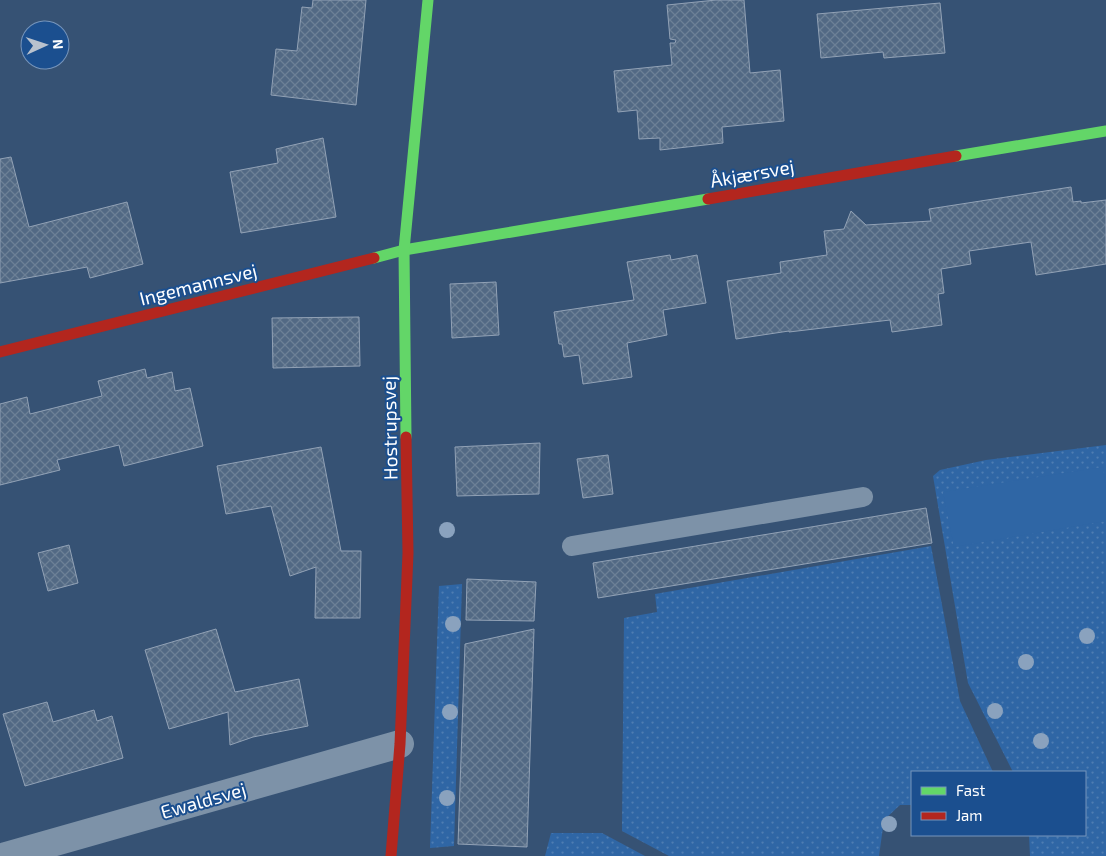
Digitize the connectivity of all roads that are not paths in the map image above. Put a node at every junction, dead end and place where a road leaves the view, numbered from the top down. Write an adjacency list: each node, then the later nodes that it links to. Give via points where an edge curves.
1 (428, 0): 3 (street, Hostrupsvej)
2 (1106, 131): 3 (street, Åkjærsvej)
3 (404, 250): 4 (street, Ingemannsvej); 7 (street, Hostrupsvej, via 408,553)
4 (0, 352)
5 (863, 497): 6 (lane)
6 (572, 546)
7 (400, 744): 8 (street, Ewaldsvej); 9 (street, Hostrupsvej)
8 (6, 856)
9 (391, 856)

